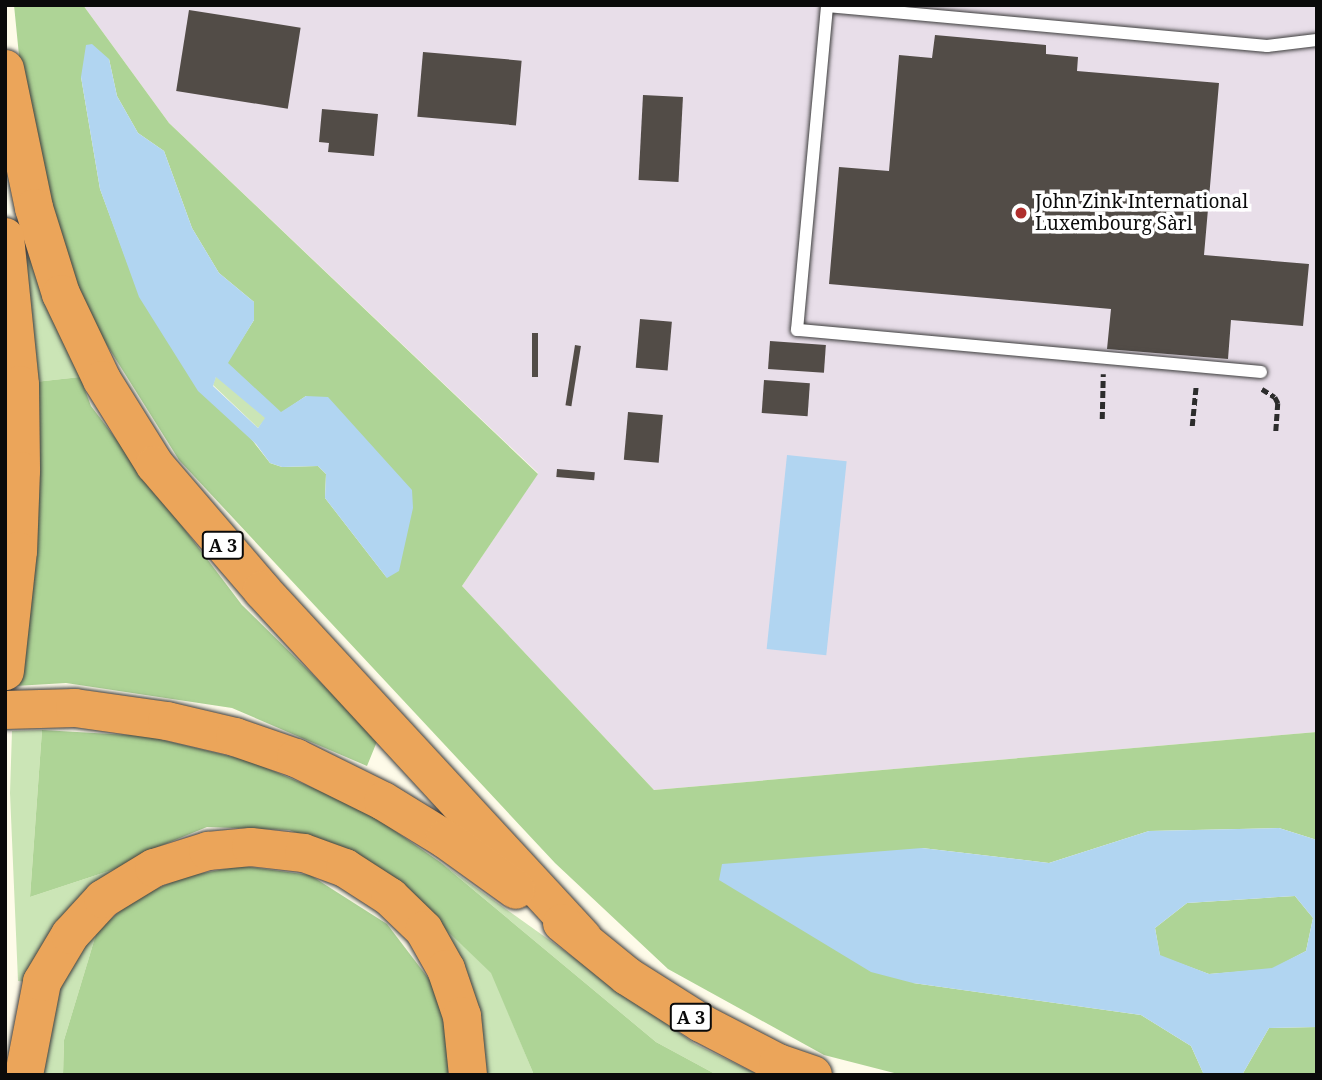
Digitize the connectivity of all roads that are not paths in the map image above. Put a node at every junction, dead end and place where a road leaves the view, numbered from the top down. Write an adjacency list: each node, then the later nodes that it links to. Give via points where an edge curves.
1 (1317, 40): 4 (lane, via 1266,46 827,6 797,330)
2 (5, 69): 7 (highway, A 3, via 34,208 61,294 102,380 155,465 262,590)
3 (5, 237): 5 (highway, via 20,385 21,471)
4 (1261, 372)
5 (5, 671)
6 (5, 710): 7 (highway, A 3, via 75,708 194,727 296,758 383,801 445,839)
7 (583, 938): 12 (highway, A 3, via 627,976 701,1023 778,1063)
8 (5, 1066): 9 (highway)
9 (6, 1075)
10 (24, 1075): 11 (highway, via 42,982 71,935 103,899 154,868 208,851 251,847 304,853 345,868 390,897 424,930 446,969 462,1016)
11 (468, 1075)
12 (813, 1075)

